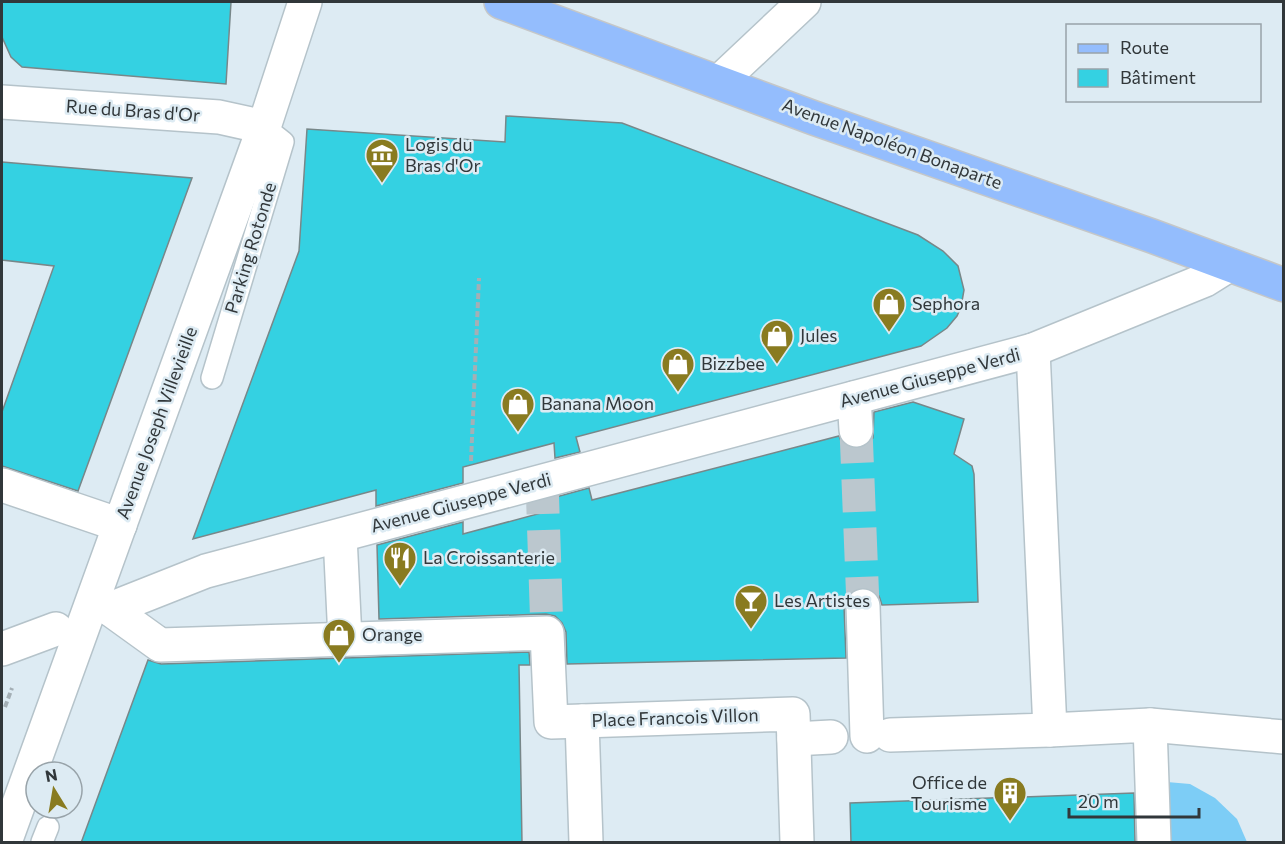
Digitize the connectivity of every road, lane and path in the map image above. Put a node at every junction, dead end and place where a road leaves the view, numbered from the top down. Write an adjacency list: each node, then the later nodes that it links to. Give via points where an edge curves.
1 (305, 2): 7 (street, Avenue Joseph Villevieille)
2 (501, 2): 4 (main road, Avenue Napoléon Bonaparte)
3 (804, 2): 5 (street)
4 (539, 8): 5 (main road, Avenue Napoléon Bonaparte)
5 (719, 82): 8 (main road, Avenue Napoléon Bonaparte)
6 (2, 102): 7 (street, Rue du Bras d'Or, via 219,117)
7 (264, 127): 12 (lane, Parking Rotonde, via 283,142); 17 (street, Avenue Joseph Villevieille)
8 (1229, 265): 10 (main road, Avenue Napoléon Bonaparte); 11 (street, via 1205,280)
9 (479, 279): 15 (path)
10 (1284, 285)
11 (1033, 350): 13 (street, Avenue Giuseppe Verdi); 27 (street, Avenue Giuseppe Verdi)
12 (212, 378)
13 (854, 398): 14 (street); 18 (street, Avenue Giuseppe Verdi)
14 (856, 430)
15 (471, 465)
16 (2, 485): 17 (street)
17 (120, 525): 31 (street, Avenue Joseph Villevieille)
18 (340, 536): 23 (street); 23 (street, Avenue Giuseppe Verdi, via 206,572 110,609 160,645)
19 (545, 560): 20 (path)
20 (538, 563)
21 (863, 606): 27 (street, via 879,736)
22 (56, 629): 24 (street)
23 (345, 639): 25 (street, Avenue Giuseppe Verdi, via 547,633 551,722)
24 (2, 649)
25 (582, 721): 30 (street, Place Francois Villon, via 793,714); 32 (street, Place Francois Villon)
26 (1150, 725): 27 (street); 29 (street); 34 (street)
27 (1050, 730)
28 (831, 737): 30 (street)
29 (1284, 737)
30 (794, 739): 33 (street, Place Francois Villon)
31 (5, 843)
32 (586, 843)
33 (797, 843)
34 (1154, 843)

